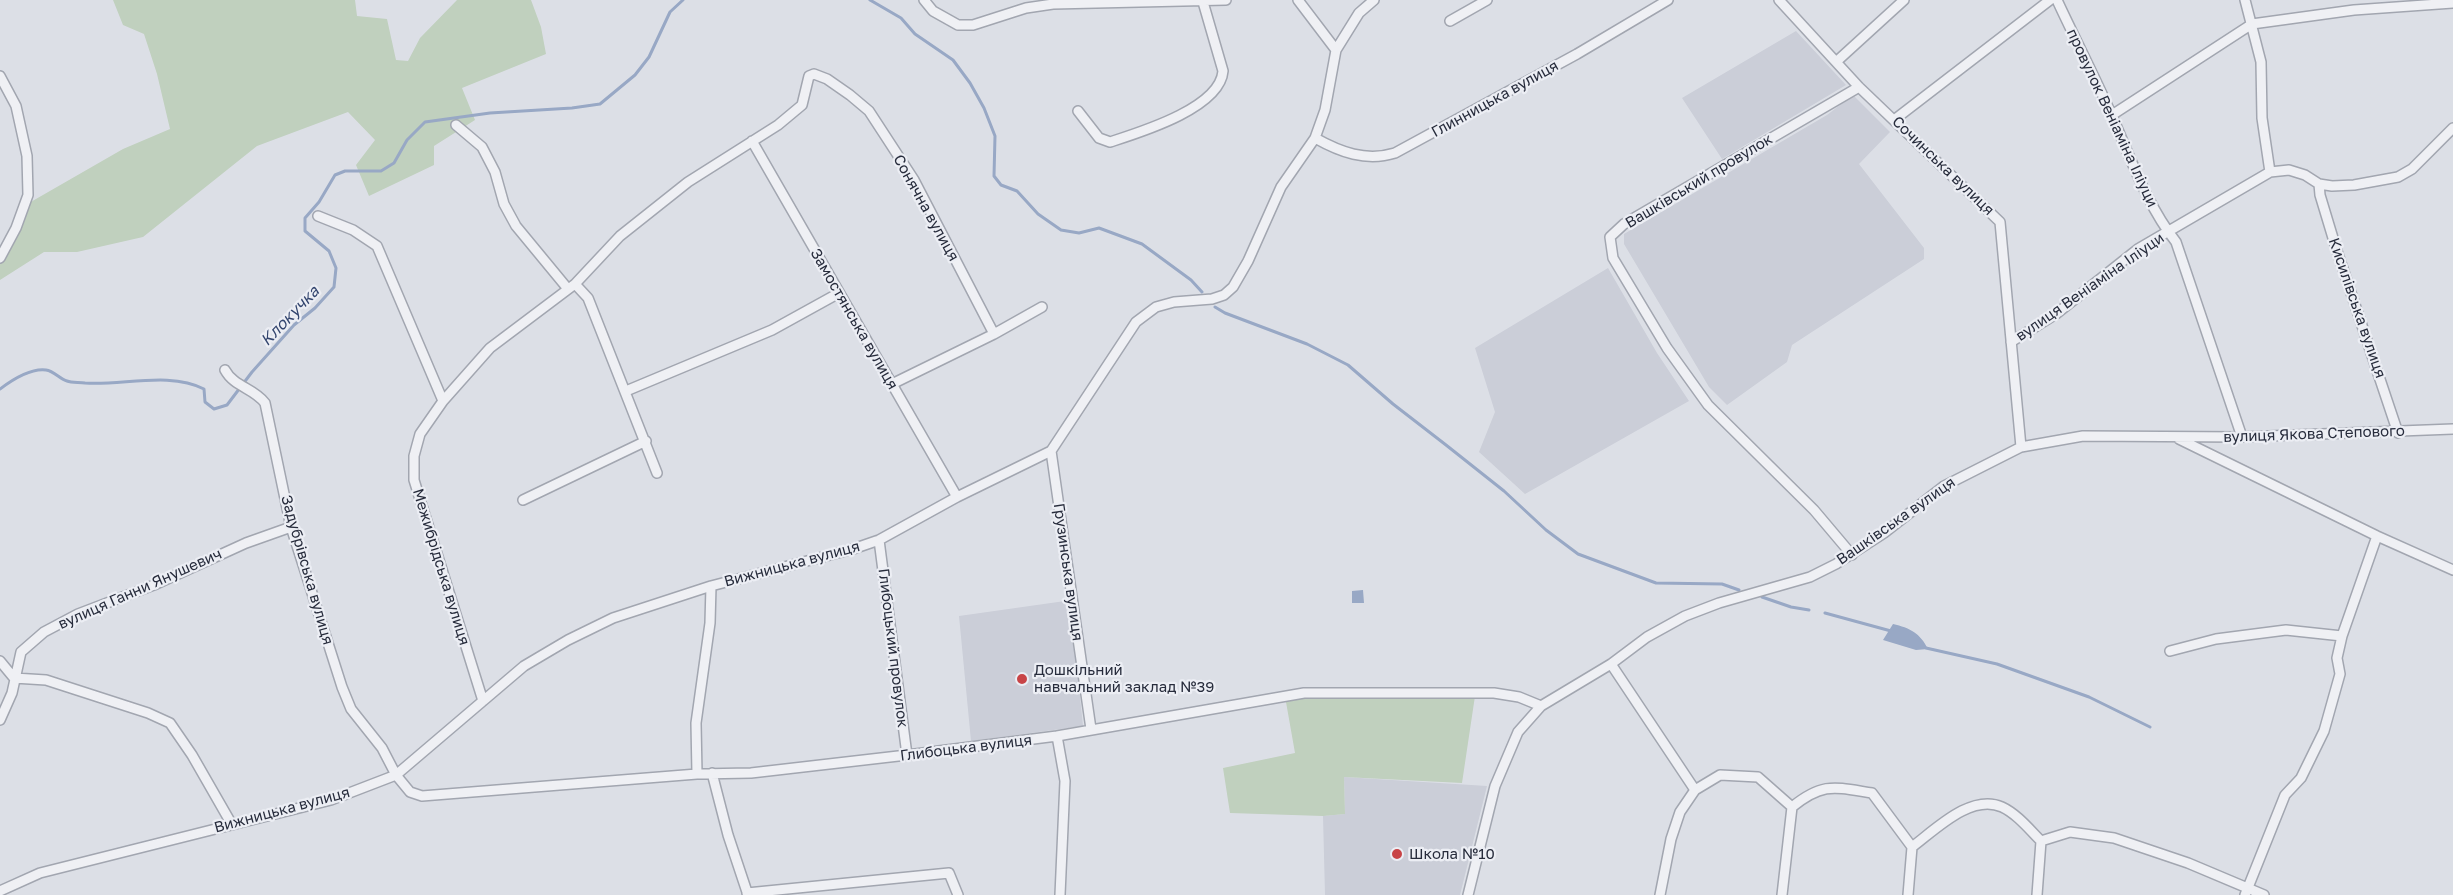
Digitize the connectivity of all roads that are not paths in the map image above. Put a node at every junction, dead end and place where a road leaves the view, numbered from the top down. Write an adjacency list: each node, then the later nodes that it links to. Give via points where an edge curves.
1 (924, 0): 12 (street, via 933,11 958,25 973,25)
2 (1226, 0): 13 (street)
3 (1374, 0): 17 (street, via 1359,13)
4 (1487, 0): 15 (street)
5 (1668, 0): 27 (street, Глинницька вулиця, via 1395,153 1364,157 1335,149)
6 (1779, 0): 18 (street, Сочинська вулиця)
7 (1904, 0): 18 (street)
8 (2050, 0): 24 (street)
9 (2057, 0): 23 (street, провулок Веніаміна Іліуци)
10 (2245, 0): 16 (street)
11 (1297, 1): 17 (street)
12 (1053, 2): 13 (street)
13 (1203, 2): 22 (street, via 1223,71 1216,91 1188,111 1110,142 1099,138)
14 (2453, 3): 16 (street, via 2354,10)
15 (1450, 21)
16 (2252, 24): 23 (street); 29 (street, via 2261,62 2262,118)
17 (1335, 50): 27 (street)
18 (1836, 62): 21 (street, Сочинська вулиця)
19 (813, 74): 28 (street, Межибрідська вулиця, via 809,76 802,105); 37 (street, Сонячна вулиця, via 869,111 914,180)
20 (0, 76): 33 (street, via 16,106 27,156 28,195)
21 (1859, 87): 24 (street, Сочинська вулиця); 56 (street, Вашківський провулок, via 1624,224 1610,237 1613,258 1667,348 1708,405 1814,510)
22 (1078, 111)
23 (2112, 115): 32 (street, провулок Веніаміна Іліуци, via 2129,158)
24 (1894, 120): 38 (street, Сочинська вулиця, via 2000,222)
25 (456, 125): 34 (street, via 482,147 516,226)
26 (2453, 128): 30 (street, via 2412,169 2398,177 2354,185)
27 (1315, 138): 49 (street, via 1281,187 1233,287 1224,295 1156,307 1136,322)
28 (752, 141): 34 (street, Межибрідська вулиця, via 688,182 620,236); 35 (street, Замостянська вулиця)
29 (2270, 172): 30 (street, via 2289,170); 32 (street, вулиця Веніаміна Іліуци)
30 (2319, 184): 44 (street, Кисилівська вулиця, via 2336,248)
31 (318, 216): 42 (street, via 353,230 377,246)
32 (2168, 232): 38 (street, вулиця Веніаміна Іліуци, via 2138,249 2056,314); 46 (street, провулок Веніаміна Іліуци, via 2176,242)
33 (0, 258)
34 (572, 287): 41 (street, via 588,298); 42 (street, Межибрідська вулиця, via 490,348)
35 (839, 293): 40 (street, Замостянська вулиця); 41 (street, via 772,330)
36 (1042, 307): 37 (street)
37 (994, 334): 40 (street)
38 (2011, 342): 48 (street, Сочинська вулиця)
39 (225, 370): 53 (street, Задубрівська вулиця, via 265,403)
40 (892, 384): 51 (street, Замостянська вулиця)
41 (626, 391): 47 (street)
42 (443, 401): 64 (street, Межибрідська вулиця, via 420,434 414,456 414,480)
43 (2453, 429): 44 (street, вулиця Якова Степового)
44 (2398, 432): 46 (street, вулиця Якова Степового)
45 (2175, 437): 46 (street, вулиця Якова Степового); 48 (street, Вашківська вулиця, via 2083,436); 54 (street, Вашківська вулиця)
46 (2242, 437)
47 (646, 441): 50 (street); 52 (street)
48 (2021, 447): 56 (street, Вашківська вулиця, via 1944,486)
49 (1051, 451): 51 (street, Вижницька вулиця); 67 (street, Грузинська вулиця)
50 (657, 473)
51 (957, 497): 55 (street, Вижницька вулиця)
52 (523, 500)
53 (291, 527): 63 (street, вулиця Ганни Янушевич, via 78,614 44,632 21,652); 72 (street, Задубрівська вулиця, via 351,709 382,748)
54 (2377, 536): 57 (street, Вашківська вулиця); 59 (street)
55 (879, 540): 58 (street, Вижницька вулиця); 69 (street, Глибоцький провулок)
56 (1852, 555): 62 (street, Вашківська вулиця, via 1810,577 1685,616 1647,637)
57 (2453, 570)
58 (711, 586): 64 (street, Вижницька вулиця, via 613,618 568,640 524,666); 71 (street, via 710,623 696,723)
59 (2342, 636): 60 (street, via 2286,630 2216,639); 79 (street, via 2337,658 2340,674 2324,730 2301,778 2284,795)
60 (2170, 651)
61 (0, 661): 63 (street)
62 (1611, 664): 65 (street, Вашківська вулиця); 73 (street)
63 (14, 678): 66 (street, вулиця Ганни Янушевич); 75 (street, via 46,680 170,723)
64 (483, 701): 72 (street, Вижницька вулиця)
65 (1541, 706): 67 (street, Глибоцька вулиця, via 1494,693 1304,693); 83 (street, Вашківська вулиця, via 1518,732 1495,786)
66 (0, 720)
67 (1091, 729): 68 (street, Глибоцька вулиця)
68 (1057, 736): 69 (street, Глибоцька вулиця); 82 (street, via 1065,781)
69 (907, 755): 70 (street, Глибоцька вулиця, via 751,773)
70 (712, 773): 71 (street, Глибоцька вулиця); 80 (street)
71 (697, 774): 72 (street, Глибоцька вулиця, via 436,796 410,792)
72 (396, 775): 75 (street, Вижницька вулиця, via 331,800)
73 (1695, 790): 74 (street, via 1720,775 1758,777); 84 (street, via 1680,812)
74 (1792, 807): 77 (street, via 1810,793 1835,787 1872,793); 85 (street)
75 (231, 823): 78 (street, Вижницька вулиця, via 40,873)
76 (2041, 841): 77 (street, via 2003,807 1986,804 1963,810); 79 (street, via 2070,832 2114,838 2188,863); 87 (street)
77 (1912, 847): 86 (street)
78 (0, 891)
79 (2246, 891): 88 (street)
80 (747, 894): 81 (street, via 949,873)
81 (958, 895)
82 (1059, 895)
83 (1468, 895)
84 (1660, 895)
85 (1782, 895)
86 (1908, 895)
87 (2037, 895)
88 (2264, 895)

